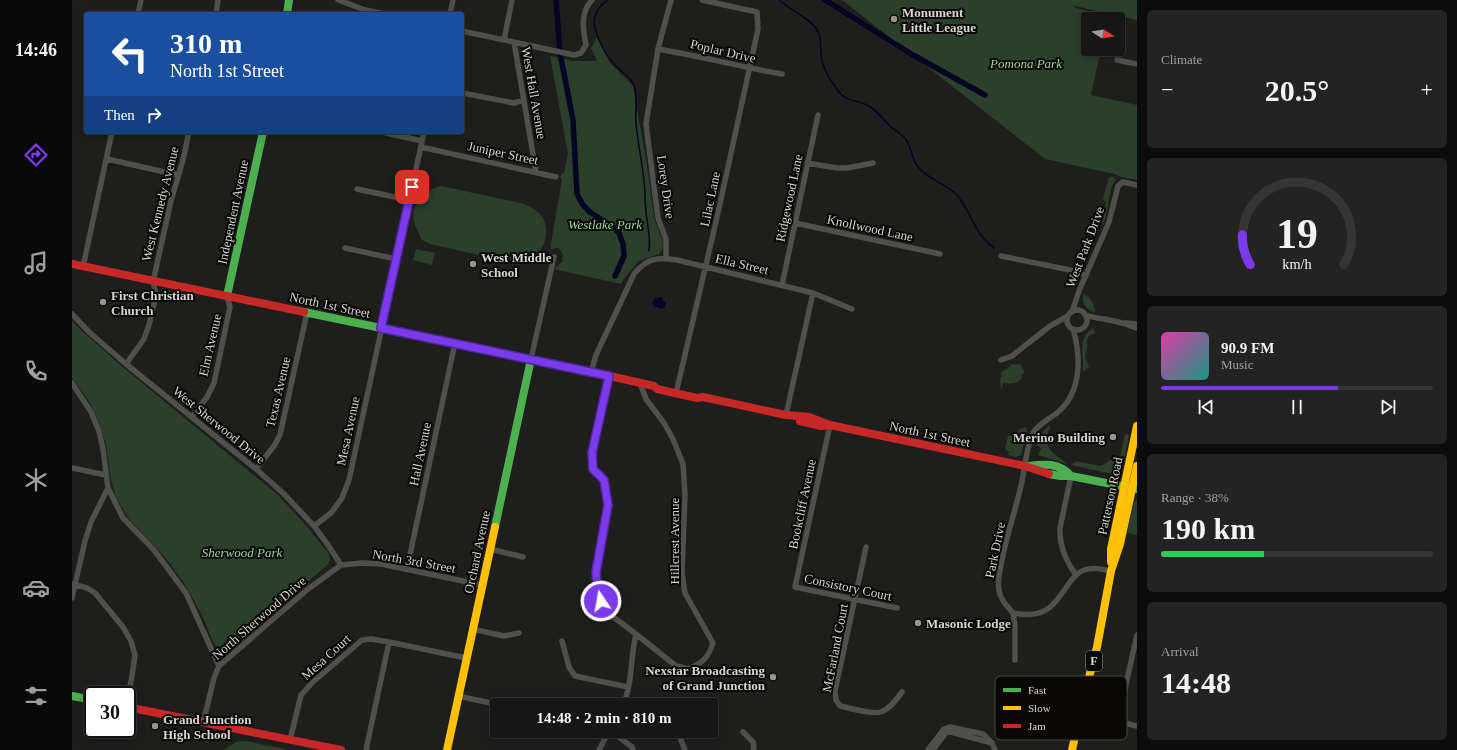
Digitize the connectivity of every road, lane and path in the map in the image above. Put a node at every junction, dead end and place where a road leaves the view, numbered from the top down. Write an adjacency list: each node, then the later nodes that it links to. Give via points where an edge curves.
1 (141, 0): 10 (street)
2 (218, 0): 11 (street)
3 (289, 0): 12 (main road)
4 (338, 0): 13 (street)
5 (453, 0): 14 (street)
6 (512, 0): 16 (street, West Hall Avenue)
7 (592, 0): 17 (street, via 585,13 582,27 586,45 581,53 574,55)
8 (671, 0): 18 (street, Lorey Drive)
9 (702, 0): 21 (street, Lilac Lane, via 757,12 758,29)
10 (138, 12)
11 (216, 12)
12 (287, 12)
13 (374, 12)
14 (450, 12)
15 (464, 31): 16 (street)
16 (504, 40): 17 (street)
17 (514, 42): 24 (street, West Hall Avenue)
18 (658, 49): 21 (street, Poplar Drive); 46 (street, Lorey Drive, via 646,124 658,218 666,239)
19 (1117, 60): 20 (street)
20 (1137, 64)
21 (750, 68): 22 (street, Poplar Drive); 50 (street, Lilac Lane)
22 (782, 74)
23 (464, 94): 24 (street, via 514,103)
24 (524, 100): 35 (street, West Hall Avenue)
25 (818, 115): 33 (street, Ridgewood Lane)
26 (112, 134): 32 (street)
27 (188, 134): 36 (street, West Kennedy Avenue)
28 (263, 134): 55 (main road, Independent Avenue)
29 (389, 134): 31 (street, Juniper Street)
30 (424, 134): 31 (street, Mesa Avenue)
31 (422, 144): 35 (street, Juniper Street); 40 (street, Mesa Avenue)
32 (107, 159): 36 (street); 49 (street)
33 (807, 163): 34 (street, via 837,168); 41 (street, Ridgewood Lane)
34 (874, 163)
35 (536, 172): 37 (street, Juniper Street)
36 (178, 175): 52 (street, West Kennedy Avenue)
37 (556, 177)
38 (1137, 185): 51 (street, West Park Drive, via 1122,182 1118,186 1110,222)
39 (357, 189): 40 (street)
40 (409, 200): 47 (street, Mesa Avenue)
41 (795, 223): 43 (street, Knollwood Lane); 53 (street, Ridgewood Lane)
42 (345, 248): 47 (street)
43 (940, 254)
44 (1001, 256): 51 (street, via 1070,270)
45 (554, 257): 72 (street)
46 (666, 258): 50 (street, Ella Street); 75 (street, via 642,264 634,274 596,355)
47 (396, 259): 68 (street, Mesa Avenue)
48 (72, 264): 49 (main road, North 1st Street)
49 (83, 267): 52 (main road, North 1st Street)
50 (706, 267): 53 (street, Ella Street); 80 (street, Lilac Lane)
51 (1086, 276): 56 (street, West Park Drive)
52 (153, 281): 55 (main road, North 1st Street); 74 (street, West Kennedy Avenue, via 156,295 149,325 144,339)
53 (782, 285): 54 (street, Ella Street)
54 (813, 293): 57 (street, Ella Street); 82 (street)
55 (227, 296): 58 (main road, North 1st Street); 83 (street, Elm Avenue, via 230,307 214,383)
56 (1077, 299): 59 (street, West Park Drive); 61 (street, West Park Drive)
57 (852, 309)
58 (307, 313): 68 (main road, North 1st Street); 89 (street, Texas Avenue, via 280,435)
59 (1082, 313): 61 (street); 62 (street); 66 (street, via 1086,318)
60 (72, 314): 74 (street, West Sherwood Drive)
61 (1070, 314): 63 (street); 67 (street, via 1067,322)
62 (1100, 319): 64 (street); 66 (street)
63 (1055, 323): 67 (street); 73 (street, via 1012,356)
64 (1125, 323): 65 (street); 69 (street)
65 (1137, 324)
66 (1084, 326): 67 (street); 71 (street)
67 (1071, 327): 71 (street)
68 (381, 328): 70 (main road, North 1st Street); 94 (street, Mesa Avenue, via 349,480 342,498 331,513)
69 (1137, 328)
70 (454, 343): 72 (main road, North 1st Street); 99 (street, Hall Avenue)
71 (1077, 345): 86 (street, via 1078,368 1072,394 1065,406 1040,425 1033,434)
72 (531, 359): 75 (main road, North 1st Street); 96 (main road, Orchard Avenue)
73 (1001, 360)
74 (126, 364): 83 (street, West Sherwood Drive)
75 (591, 372): 76 (main road, North 1st Street)
76 (609, 376): 78 (main road, North 1st Street); 111 (street, via 592,453 593,469 604,480 608,505 596,580 601,601 608,613)
77 (72, 383): 90 (street, via 91,412 99,432)
78 (640, 383): 79 (main road, North 1st Street); 111 (street, Hillcrest Avenue, via 646,399 673,439 683,464 685,495 682,573 685,593 713,643 709,655 688,670 676,666)
79 (654, 386): 80 (main road, North 1st Street, via 659,384); 81 (main road, North 1st Street, via 657,389)
80 (677, 389): 81 (main road, North 1st Street)
81 (702, 397): 82 (main road, North 1st Street)
82 (786, 415): 84 (main road, North 1st Street, via 821,426)
83 (192, 417): 89 (street, West Sherwood Drive)
84 (830, 425): 86 (main road, North 1st Street); 104 (street, Bookcliff Avenue)
85 (1137, 426): 93 (main road, Patterson Road / F)
86 (1025, 466): 91 (main road, North 1st Street, via 1052,475); 108 (street, Park Drive, via 998,580 1001,598)
87 (1137, 466): 93 (main road, Patterson Road / F)
88 (72, 468): 90 (street)
89 (256, 469): 94 (street, West Sherwood Drive)
90 (106, 475): 92 (street)
91 (1072, 476): 93 (main road, North 1st Street); 101 (street, via 1060,536 1070,567)
92 (108, 488): 102 (street, via 84,541); 117 (street, via 123,518 154,550 186,593)
93 (1131, 488): 100 (main road, Patterson Road / F, via 1111,549)
94 (314, 526): 98 (street, West Sherwood Drive)
95 (866, 547): 106 (street, McFarland Court)
96 (490, 549): 97 (street); 103 (main road, Orchard Avenue)
97 (523, 557)
98 (341, 565): 99 (street, North 3rd Street, via 381,564); 117 (street, North Sherwood Drive, via 308,589)
99 (407, 569): 103 (street, North 3rd Street)
100 (1111, 571): 101 (street, via 1090,568); 118 (main road, Patterson Road / F)
101 (1076, 575): 108 (street, via 1048,610 1034,614)
102 (74, 584): 105 (street); 120 (street, via 95,593 131,641 135,655)
103 (482, 586): 109 (main road, Orchard Avenue)
104 (795, 587): 106 (street, Consistory Court)
105 (72, 598)
106 (855, 600): 107 (street, Consistory Court); 122 (street, McFarland Court, via 835,691 836,700 840,706 881,712)
107 (897, 608)
108 (1014, 613): 116 (street)
109 (472, 629): 110 (street, via 504,636); 115 (main road, Orchard Avenue)
110 (519, 633)
111 (636, 634): 121 (street)
112 (1137, 635): 119 (street)
113 (562, 641): 121 (street, via 568,667 575,676)
114 (389, 642): 115 (street, Mesa Court); 136 (street, Mesa Court, via 362,640 313,682 301,695); 140 (street)
115 (466, 658): 124 (main road, Orchard Avenue)
116 (1015, 660)
117 (219, 666): 129 (street, North Sherwood Drive)
118 (1089, 676)
119 (1127, 680)
120 (130, 686)
121 (628, 687): 126 (street)
122 (902, 692)
123 (72, 696): 125 (main road)
124 (458, 696): 127 (street); 141 (main road, Orchard Avenue)
125 (84, 698)
126 (626, 698)
127 (490, 703)
128 (136, 709): 129 (main road)
129 (203, 723): 136 (main road)
130 (1127, 723): 131 (street)
131 (1137, 726)
132 (743, 732): 145 (street, via 753,742)
133 (606, 738): 142 (street)
134 (620, 738): 143 (street)
135 (681, 738): 144 (street)
136 (290, 740): 139 (main road)
137 (1074, 740): 149 (main road, Patterson Road / F)
138 (992, 743): 146 (street, via 982,734 950,728 944,729); 147 (street, via 947,731); 148 (street)
139 (341, 750)
140 (366, 750)
141 (447, 750)
142 (600, 750)
143 (634, 750)
144 (685, 750)
145 (754, 750)
146 (928, 750)
147 (933, 750)
148 (995, 750)
149 (1072, 750)

